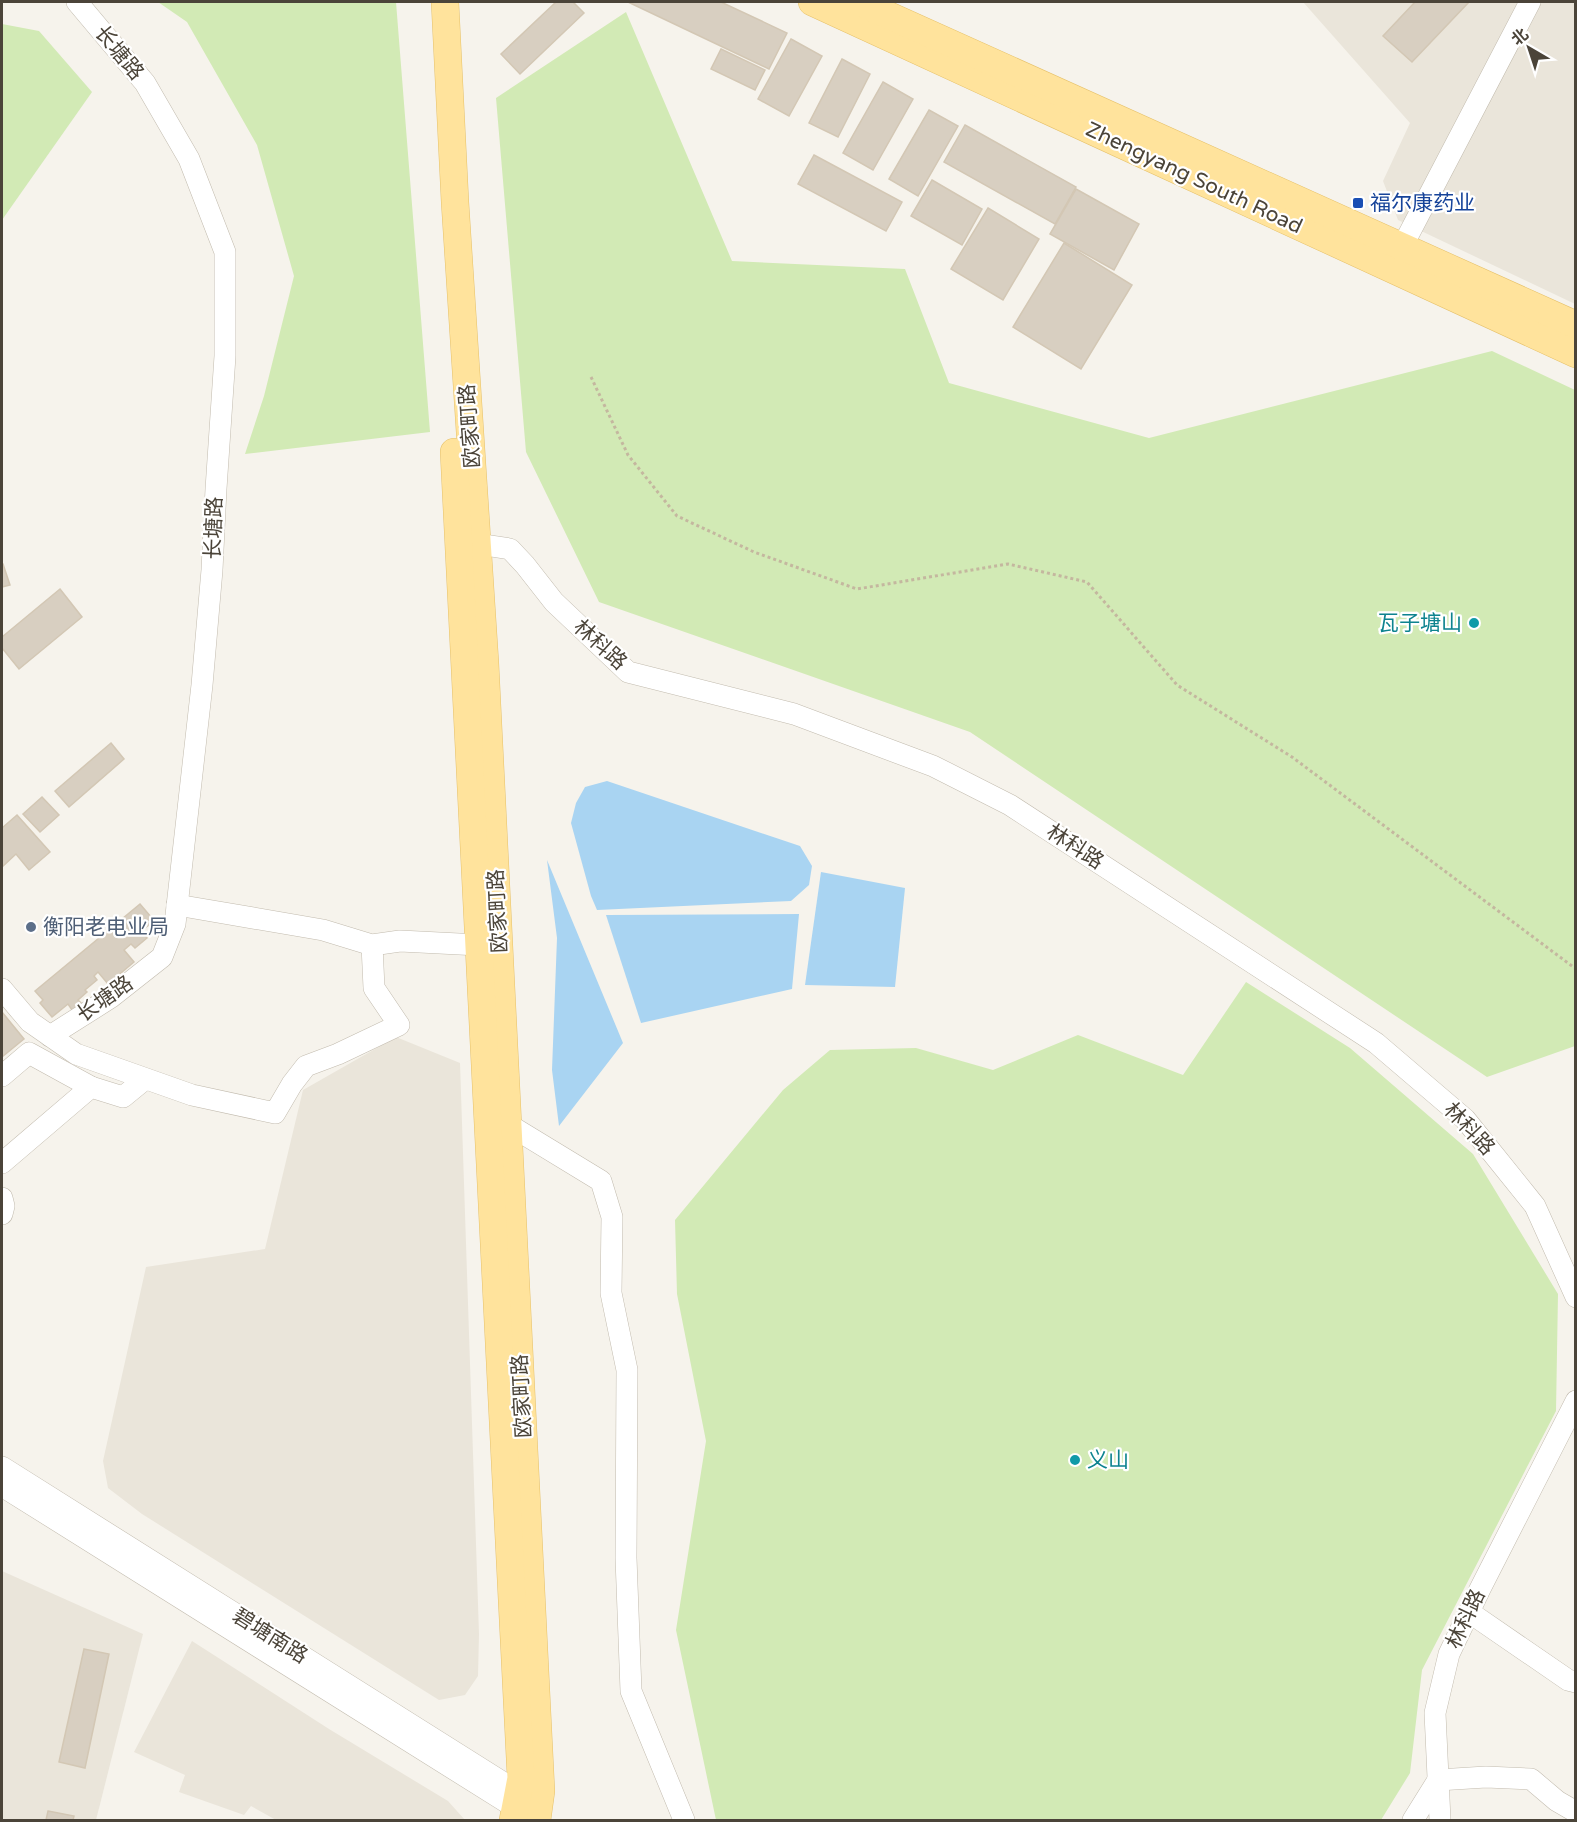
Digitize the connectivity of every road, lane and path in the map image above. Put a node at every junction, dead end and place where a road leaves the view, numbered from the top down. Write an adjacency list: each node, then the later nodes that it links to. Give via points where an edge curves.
1 (77, 2): 14 (street, 长塘路, via 145,83 189,159 225,252 225,356 212,570)
2 (431, 2): 16 (main road, 欧家町路)
3 (446, 2): 8 (main road, 欧家町路)
4 (460, 2): 8 (main road)
5 (812, 2): 11 (main road, Zhengyang South Road)
6 (859, 2): 9 (main road, Zhengyang South Road)
7 (1530, 2): 9 (street)
8 (450, 100): 13 (main road, 欧家町路)
9 (1402, 247): 10 (main road, Zhengyang South Road)
10 (1575, 326)
11 (1575, 354)
12 (591, 377): 17 (path, via 628,455 677,516 754,552 857,589 1008,564 1087,582 1177,685 1292,757)
13 (478, 544): 23 (main road, 欧家町路); 27 (street, 林科路, via 510,549 554,602 628,672 794,714 943,771 1010,805 1376,1043 1466,1119 1535,1206)
14 (177, 905): 15 (street, via 323,930); 19 (street, 长塘路, via 175,924 162,957 110,998)
15 (372, 945): 16 (street, via 400,941); 21 (street, via 374,988 399,1025 306,1066 275,1113 192,1095)
16 (479, 945): 34 (main road, 欧家町路, via 521,1778)
17 (1575, 969)
18 (2, 989): 19 (street, via 30,1022)
19 (50, 1036): 21 (street, via 76,1054)
20 (2, 1076): 22 (street, via 29,1053)
21 (145, 1078): 22 (street, via 123,1097)
22 (91, 1087): 24 (street)
23 (509, 1125): 34 (main road, 欧家町路); 36 (street, via 602,1181 612,1217 611,1293 627,1371 626,1558 631,1691)
24 (2, 1163)
25 (2, 1198): 26 (street)
26 (2, 1214)
27 (1575, 1297)
28 (1575, 1401): 31 (street, 林科路)
29 (2, 1467): 34 (street, 碧塘南路)
30 (2, 1486): 34 (street, 碧塘南路)
31 (1469, 1612): 32 (street); 33 (street, 林科路, via 1449,1654 1435,1713)
32 (1575, 1682)
33 (1438, 1780): 35 (street, via 1531,1779); 37 (street); 38 (street, 林科路)
34 (526, 1810)
35 (1575, 1812)
36 (684, 1821)
37 (1413, 1821)
38 (1440, 1821)

